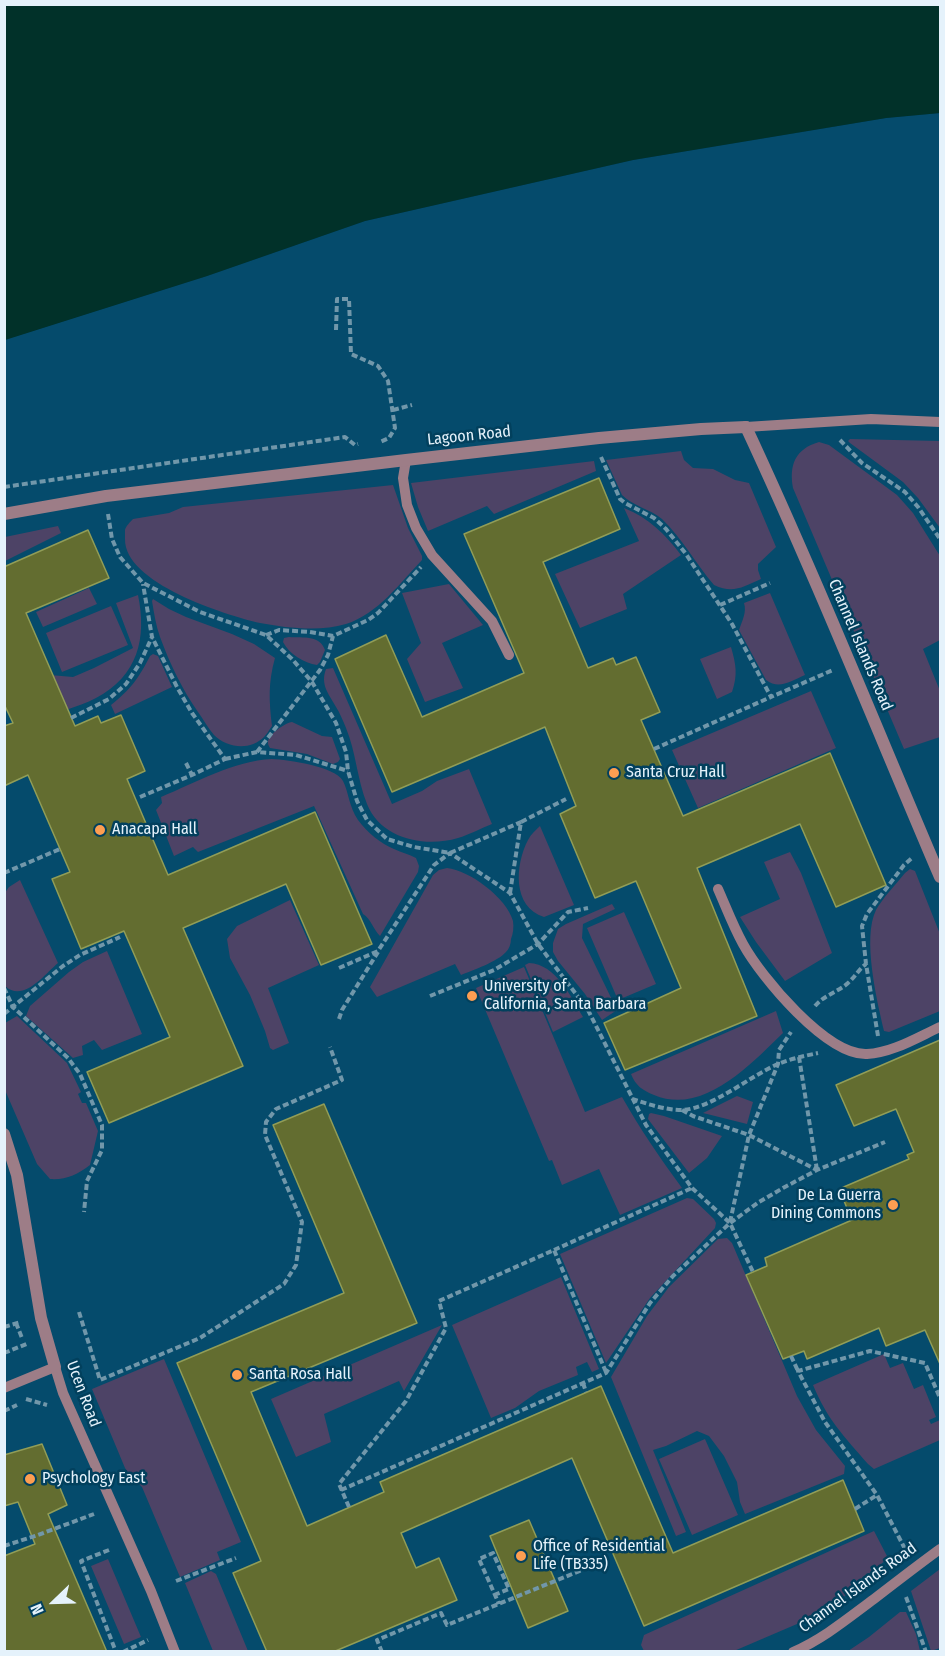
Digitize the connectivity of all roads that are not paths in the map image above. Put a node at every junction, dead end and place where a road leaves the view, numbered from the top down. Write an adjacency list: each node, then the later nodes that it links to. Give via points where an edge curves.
1 (940, 422): 2 (lane, Lagoon Road, via 871,419)
2 (746, 427): 3 (street, Lagoon Road, via 599,438); 6 (street, Channel Islands Road)
3 (406, 460): 4 (street, Lagoon Road, via 106,496); 5 (lane, via 403,478 416,528 432,555 492,621)
4 (4, 513)
5 (509, 655)
6 (940, 877)
7 (717, 889): 8 (lane, via 743,945 774,987 834,1044 865,1054 880,1052)
8 (940, 1028)
9 (4, 1134): 10 (street, Ucen Road, via 17,1175 45,1337)
10 (55, 1367): 11 (lane); 13 (lane, Ucen Road)
11 (4, 1388)
12 (940, 1549): 14 (lane, Channel Islands Road, via 828,1634)
13 (176, 1652)
14 (793, 1652)

